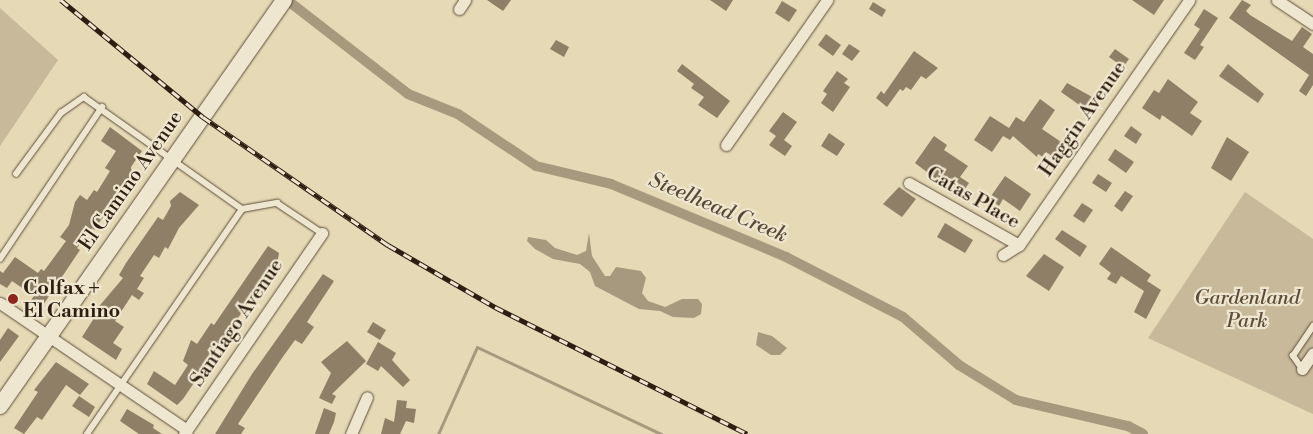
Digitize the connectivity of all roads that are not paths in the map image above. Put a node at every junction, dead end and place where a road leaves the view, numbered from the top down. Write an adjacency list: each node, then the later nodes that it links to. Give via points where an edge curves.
1 (284, 0): 8 (main road, El Camino Avenue)
2 (827, 0): 7 (street)
3 (1189, 0): 13 (street, Haggin Avenue)
4 (1277, 0): 5 (street)
5 (1313, 24)
6 (102, 107): 8 (lane); 9 (lane, via 84,97 61,113); 15 (lane)
7 (726, 145)
8 (172, 160): 11 (lane); 18 (main road, El Camino Avenue)
9 (16, 174)
10 (909, 183): 13 (street, Catas Place)
11 (242, 209): 12 (lane, via 277,203); 21 (lane)
12 (322, 233): 24 (street, Santiago Avenue)
13 (1019, 245): 14 (street, Haggin Avenue)
14 (1003, 255)
15 (0, 259)
16 (0, 303): 18 (street)
17 (1313, 326): 20 (lane, via 1293,356)
18 (49, 336): 21 (street); 23 (main road, El Camino Avenue)
19 (1313, 353): 20 (street)
20 (1302, 369)
21 (120, 384): 24 (street); 25 (lane)
22 (367, 397): 26 (street)
23 (0, 406)
24 (185, 432)
25 (87, 434)
26 (351, 434)

